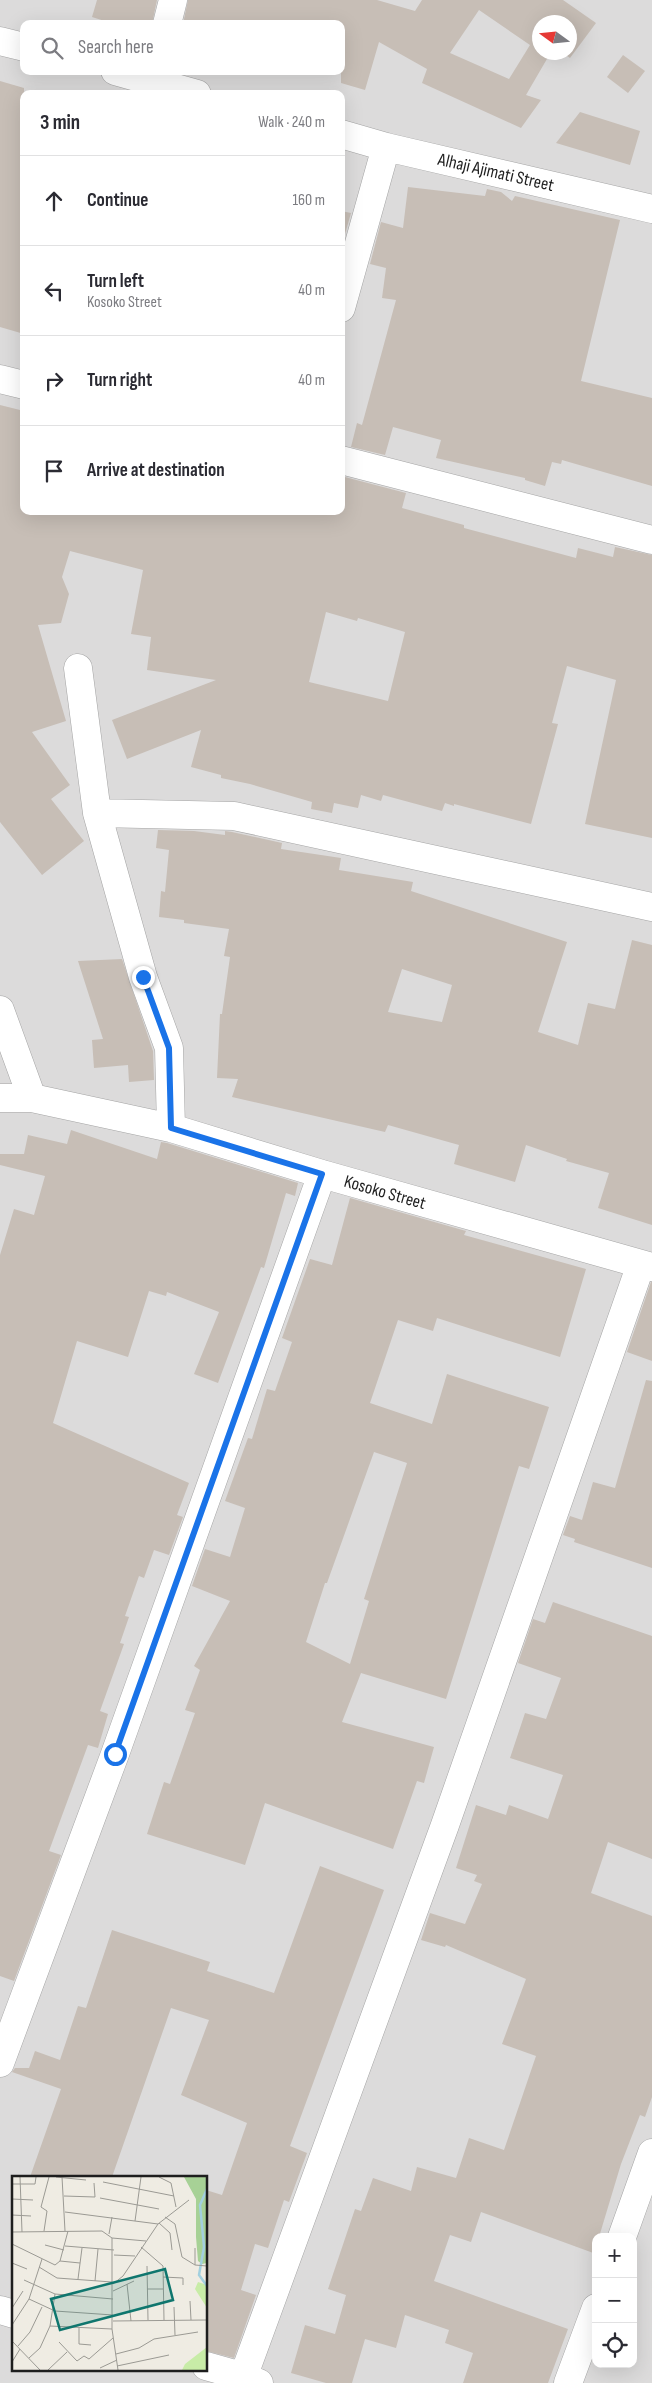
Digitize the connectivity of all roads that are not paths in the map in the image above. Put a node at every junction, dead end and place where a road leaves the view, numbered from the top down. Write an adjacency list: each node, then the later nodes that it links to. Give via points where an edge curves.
1 (173, 0): 2 (street)
2 (168, 20)
3 (0, 41): 4 (street)
4 (20, 46)
5 (155, 76): 6 (street)
6 (188, 90)
7 (345, 135): 8 (street, Alhaji Ajimati Street)
8 (386, 147): 9 (street, Alhaji Ajimati Street); 10 (street)
9 (652, 208)
10 (345, 294)
11 (0, 379): 12 (street)
12 (20, 384)
13 (345, 461): 14 (street)
14 (652, 540)
15 (78, 668): 16 (street)
16 (97, 813): 17 (street, via 234,816); 21 (street, via 143,977 169,1048)
17 (652, 907)
18 (0, 1010): 20 (street)
19 (0, 1098): 20 (street, Kosoko Street)
20 (32, 1098): 21 (street, Kosoko Street)
21 (171, 1128): 22 (street, Kosoko Street)
22 (322, 1174): 23 (street, Kosoko Street); 24 (street, via 118,1745)
23 (646, 1266): 29 (street)
24 (0, 2063)
25 (652, 2154): 26 (street)
26 (623, 2233)
27 (592, 2319): 30 (street)
28 (208, 2367): 29 (street)
29 (248, 2381)
30 (568, 2383)

